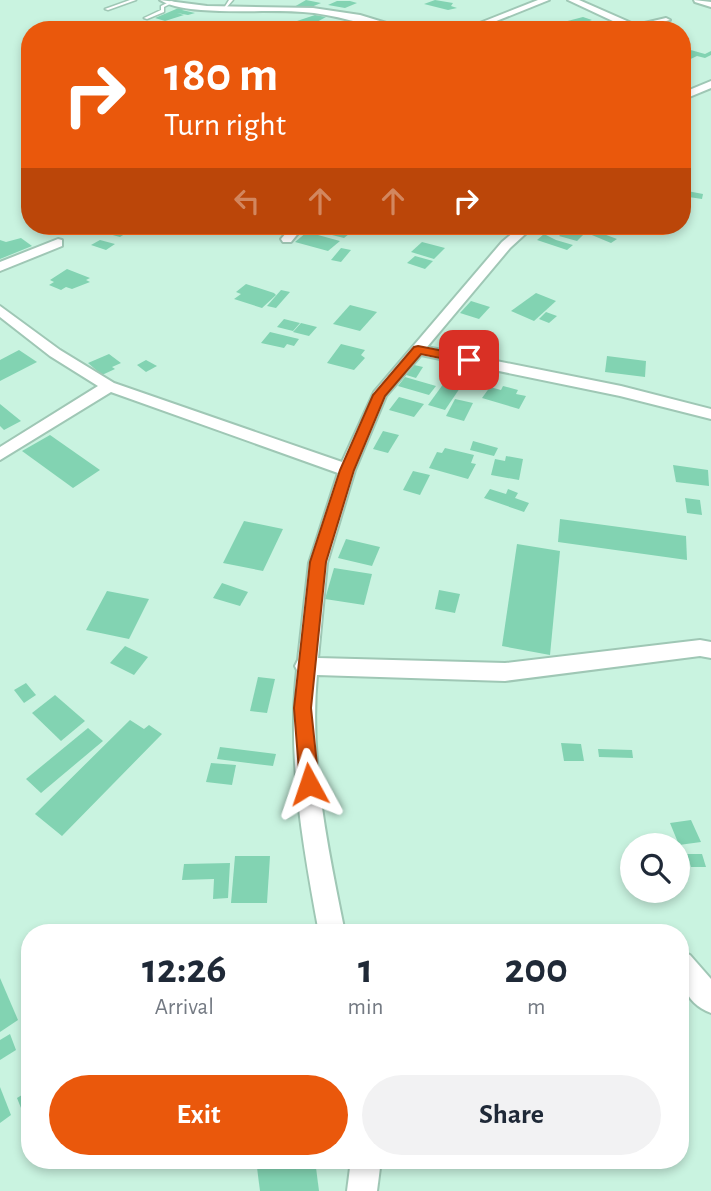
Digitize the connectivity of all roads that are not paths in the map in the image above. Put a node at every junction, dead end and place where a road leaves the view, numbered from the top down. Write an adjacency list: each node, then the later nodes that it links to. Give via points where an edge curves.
1 (134, 0): 8 (lane)
2 (545, 0): 12 (street)
3 (572, 0): 13 (street)
4 (698, 0): 7 (street)
5 (168, 1): 6 (street); 9 (lane, via 163,11)
6 (228, 4): 11 (street, via 296,9)
7 (711, 5)
8 (107, 9)
9 (146, 18)
10 (666, 20): 14 (street)
11 (355, 21)
12 (490, 21)
13 (619, 21)
14 (662, 21)
15 (711, 84): 16 (street)
16 (691, 93)
17 (290, 235): 19 (street)
18 (518, 235): 23 (street)
19 (287, 239)
20 (58, 243): 21 (street)
21 (0, 267)
22 (0, 310): 24 (street, via 55,353)
23 (418, 350): 25 (street); 27 (street, via 379,395)
24 (109, 386): 26 (street); 27 (street)
25 (711, 414)
26 (0, 454)
27 (347, 470): 29 (street, via 318,562)
28 (711, 650): 29 (street, via 505,671)
29 (305, 666): 30 (street, via 303,708 313,835)
30 (330, 924)
31 (689, 974): 32 (street)
32 (711, 1000)
33 (365, 1169): 34 (street)
34 (362, 1191)

